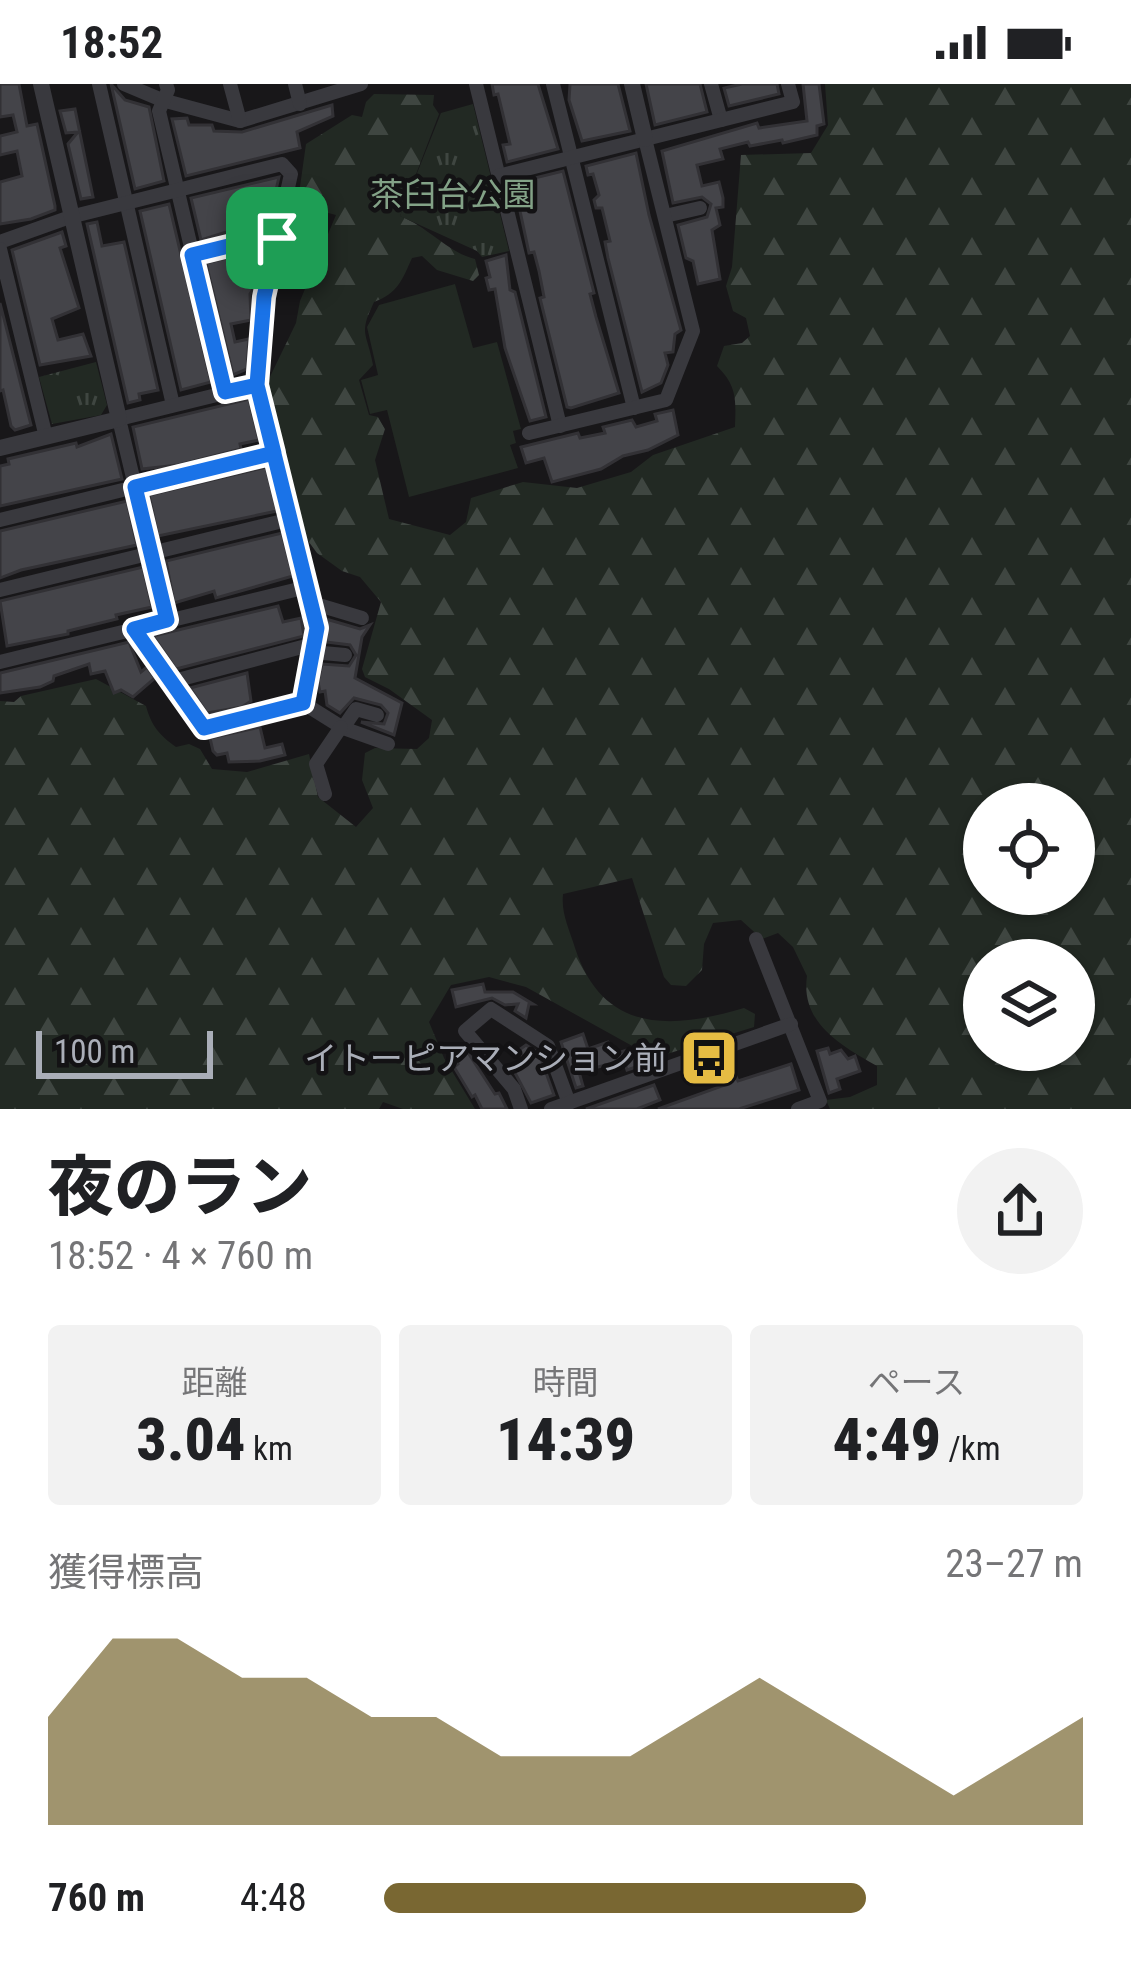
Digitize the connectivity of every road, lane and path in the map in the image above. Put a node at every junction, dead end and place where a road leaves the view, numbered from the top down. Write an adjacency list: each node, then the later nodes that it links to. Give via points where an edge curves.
1 (41, 84): 23 (street)
2 (98, 84): 20 (street)
3 (124, 84): 12 (street)
4 (230, 84): 15 (street)
5 (295, 84): 13 (street)
6 (362, 84): 13 (street)
7 (476, 84): 18 (street)
8 (553, 84): 17 (street)
9 (632, 84): 16 (street)
10 (711, 84): 14 (street)
11 (788, 84): 14 (street, via 793,102)
12 (164, 92): 15 (street); 19 (street, via 159,111)
13 (300, 104): 15 (street)
14 (721, 120): 16 (street)
15 (240, 121)
16 (645, 139): 17 (street); 22 (street)
17 (571, 158): 18 (street); 30 (street)
18 (498, 176): 32 (street)
19 (176, 191): 20 (street); 24 (street, via 282,164 291,174); 26 (street)
20 (124, 204): 23 (street); 29 (street)
21 (700, 208): 22 (street)
22 (664, 216): 30 (street, via 693,331 666,400)
23 (70, 217): 25 (street); 31 (street)
24 (277, 238): 26 (street); 27 (street)
25 (0, 246): 34 (street)
26 (192, 255): 28 (street)
27 (257, 385): 28 (street); 36 (street)
28 (225, 392): 29 (street)
29 (173, 405): 31 (street)
30 (634, 408): 32 (street)
31 (119, 418): 34 (street); 37 (street)
32 (560, 426): 33 (street)
33 (530, 434)
34 (46, 437): 35 (street)
35 (0, 448)
36 (274, 453): 37 (street); 38 (street)
37 (135, 487): 39 (street); 40 (street)
38 (291, 519): 40 (street); 41 (street)
39 (0, 520)
40 (152, 553): 42 (street); 45 (street)
41 (307, 587): 43 (street); 45 (street)
42 (0, 590)
43 (312, 609): 44 (street); 47 (street)
44 (362, 618)
45 (167, 620): 46 (street)
46 (134, 629): 49 (street); 50 (street)
47 (313, 650): 48 (street); 50 (street, via 302,646); 51 (street)
48 (345, 655)
49 (1, 656)
50 (170, 682): 51 (street, via 204,728)
51 (303, 703): 53 (street)
52 (377, 715): 53 (street, via 352,706)
53 (342, 727): 54 (street); 55 (street, via 316,764)
54 (388, 744)
55 (325, 794)
56 (756, 939): 57 (street)
57 (790, 1024): 58 (street); 61 (street, via 820,1102)
58 (569, 1103): 59 (street, via 548,1046 491,1009 464,1031 514,1089); 60 (street)
59 (521, 1109)
60 (551, 1109)
61 (798, 1109)

